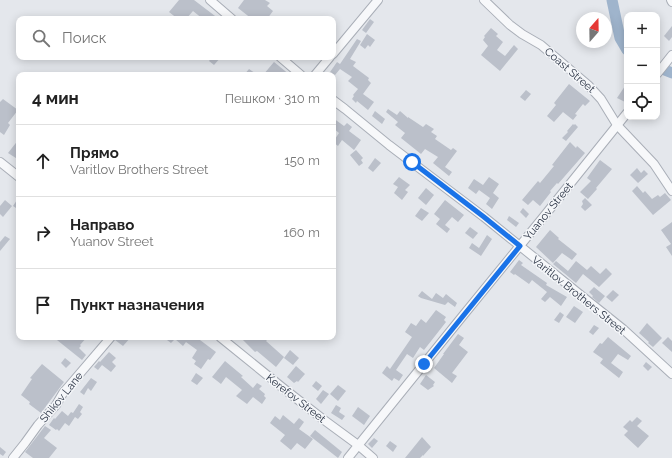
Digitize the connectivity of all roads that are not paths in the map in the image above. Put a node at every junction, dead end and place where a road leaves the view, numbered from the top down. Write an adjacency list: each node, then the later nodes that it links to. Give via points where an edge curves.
1 (210, 0): 4 (street)
2 (378, 0): 5 (street)
3 (484, 0): 14 (street, Coast Street, via 510,25 541,45 588,84)
4 (229, 16)
5 (336, 50)
6 (672, 55): 9 (street)
7 (284, 60): 10 (street)
8 (328, 60): 11 (street)
9 (660, 70)
10 (298, 72)
11 (318, 72)
12 (336, 102): 18 (street, Varitlov Brothers Street)
13 (624, 117): 14 (street, Yuanov Street)
14 (617, 125): 17 (street, Coast Street, via 649,157); 18 (street, Yuanov Street)
15 (0, 162): 16 (street)
16 (16, 175)
17 (672, 191)
18 (520, 246): 21 (street, Varitlov Brothers Street, via 623,329); 22 (street, Yuanov Street)
19 (108, 340): 23 (street, Shikov Lane)
20 (224, 340): 22 (street, Kerefov Street)
21 (672, 374)
22 (358, 445): 24 (street, Yuanov Street); 25 (street, Kerefov Street)
23 (12, 458)
24 (348, 458)
25 (373, 458)

